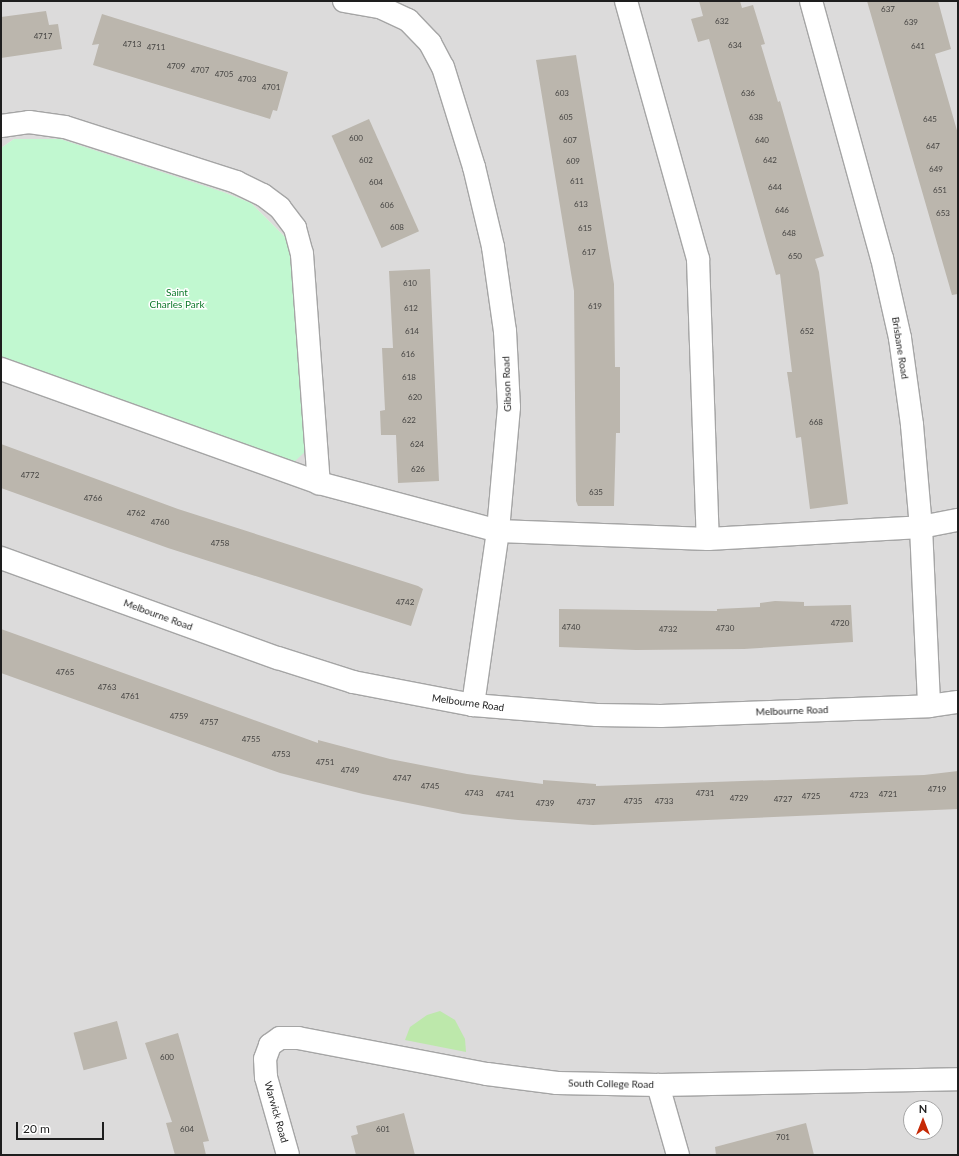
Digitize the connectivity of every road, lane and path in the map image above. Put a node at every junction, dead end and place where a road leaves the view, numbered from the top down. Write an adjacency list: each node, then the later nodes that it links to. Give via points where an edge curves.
1 (344, 1): 9 (street, Gibson Road, via 382,8 408,20 430,43 443,68 474,167 493,247 505,331 509,407)
2 (626, 1): 10 (street, via 698,259)
3 (811, 1): 8 (street, Brisbane Road, via 882,258 900,338 912,425)
4 (1, 126): 6 (street, via 29,122 65,127 236,182 262,195 280,208 295,228 302,254)
5 (1, 369): 6 (street)
6 (319, 482): 9 (street)
7 (958, 520): 8 (street)
8 (921, 527): 10 (street); 14 (street, Brisbane Road)
9 (498, 531): 10 (street); 13 (street, Gibson Road)
10 (708, 539)
11 (1, 558): 13 (street, Melbourne Road, via 353,682)
12 (958, 702): 14 (street, Melbourne Road)
13 (473, 706): 14 (street, Melbourne Road, via 653,716)
14 (929, 706)
15 (270, 1045): 17 (street, South College Road, via 280,1038 298,1038 487,1074 557,1083); 18 (street, Warwick Road, via 265,1059 266,1077)
16 (958, 1079): 17 (street, South College Road)
17 (658, 1085): 19 (street)
18 (288, 1155)
19 (678, 1155)

